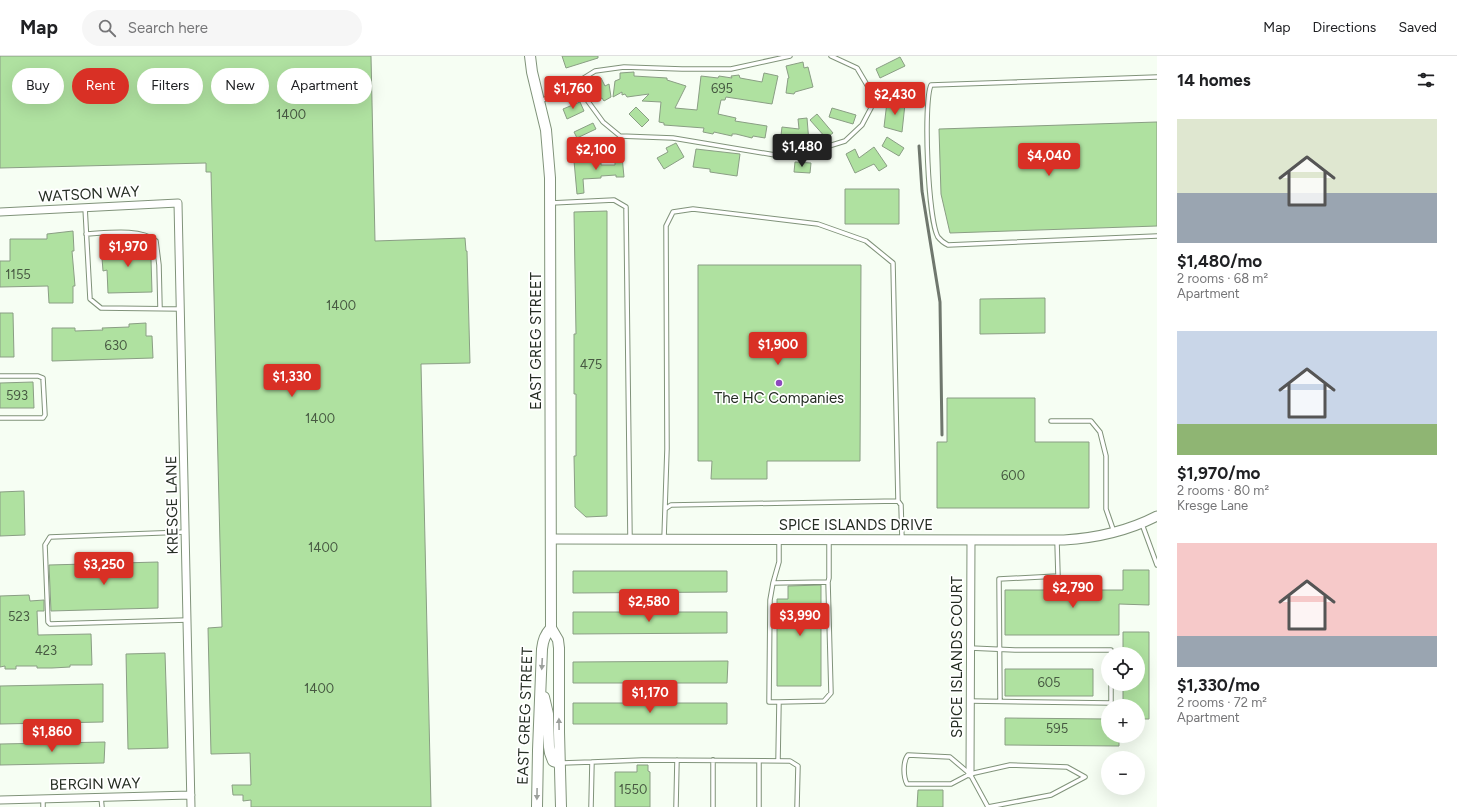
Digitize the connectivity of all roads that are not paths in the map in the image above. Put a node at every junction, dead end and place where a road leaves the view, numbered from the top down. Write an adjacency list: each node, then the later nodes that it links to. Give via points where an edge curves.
1 (530, 56): 6 (main road, EAST GREG STREET)
2 (790, 56): 5 (lane, via 731,69 624,67 595,71)
3 (831, 56): 5 (lane, via 857,68 870,90 871,108 862,125 845,141 803,154 775,155 673,138 620,136 603,122 587,100)
4 (1157, 77): 12 (lane, via 931,86 928,92 927,130 930,198 938,236 948,245)
5 (580, 80): 6 (lane)
6 (540, 102): 8 (main road, EAST GREG STREET, via 548,147)
7 (178, 203): 9 (street, WATSON WAY); 14 (street, KRESGE LANE)
8 (550, 203): 24 (main road, EAST GREG STREET); 25 (lane, via 614,200 626,207)
9 (85, 207): 10 (street, WATSON WAY); 11 (lane)
10 (0, 212)
11 (86, 234): 13 (lane, via 90,299 101,308); 13 (lane, via 140,233 156,240)
12 (1157, 236)
13 (160, 308): 14 (lane)
14 (181, 308): 22 (street, KRESGE LANE)
15 (0, 376): 16 (lane, via 43,378 45,415 43,418)
16 (0, 418)
17 (1051, 421): 23 (lane, via 1091,421 1100,432 1106,456 1106,509)
18 (898, 501): 19 (lane, via 671,505); 19 (lane, via 893,263 866,241 818,224 693,209 673,212 666,226); 29 (lane, via 901,505)
19 (666, 508): 26 (lane)
20 (1157, 516): 21 (street, SPICE ISLANDS DRIVE)
21 (1142, 523): 23 (street, SPICE ISLANDS DRIVE); 32 (lane)
22 (186, 532): 35 (street, KRESGE LANE); 35 (lane, via 50,537 45,545 50,624)
23 (1115, 533): 31 (street, SPICE ISLANDS DRIVE)
24 (551, 538): 25 (street, SPICE ISLANDS DRIVE); 36 (main road, EAST GREG STREET)
25 (630, 538): 26 (street, SPICE ISLANDS DRIVE)
26 (664, 539): 27 (street, SPICE ISLANDS DRIVE)
27 (779, 539): 28 (street, SPICE ISLANDS DRIVE); 34 (lane, via 779,562)
28 (829, 539): 29 (street, SPICE ISLANDS DRIVE); 33 (lane)
29 (902, 540): 30 (street, SPICE ISLANDS DRIVE)
30 (971, 540): 31 (street, SPICE ISLANDS DRIVE); 37 (street, SPICE ISLANDS COURT)
31 (1057, 540): 38 (lane, via 1058,576 999,579)
32 (1157, 565)
33 (828, 582): 34 (lane); 43 (lane, via 831,693 824,701)
34 (773, 583): 43 (lane, via 770,600 769,702)
35 (187, 620): 52 (street, KRESGE LANE)
36 (551, 628): 40 (main road, EAST GREG STREET, one-way to 40, via 543,641); 50 (main road, EAST GREG STREET, one-way to 36, via 559,648 558,640)
37 (970, 648): 38 (lane); 42 (street, SPICE ISLANDS COURT)
38 (999, 649): 39 (lane); 44 (lane)
39 (1101, 650)
40 (541, 685): 50 (main road, via 548,714 550,753 553,761); 59 (main road, EAST GREG STREET, one-way to 59)
41 (1111, 691): 44 (lane, via 1111,703)
42 (970, 701): 44 (lane); 51 (street, SPICE ISLANDS COURT)
43 (780, 702): 48 (lane)
44 (1000, 702)
45 (677, 760): 46 (lane); 49 (lane); 62 (lane)
46 (713, 760): 47 (lane); 63 (lane)
47 (759, 761): 48 (lane); 64 (lane)
48 (778, 761): 65 (lane, via 790,761 798,766)
49 (592, 762): 50 (lane); 61 (lane)
50 (559, 763): 60 (main road, EAST GREG STREET)
51 (970, 774): 51 (lane, via 952,784 907,784 905,759 908,755 950,758); 66 (lane); 66 (lane, via 1010,765 1067,767 1084,777 1051,795)
52 (191, 795): 53 (street, BERGIN WAY); 58 (street, KRESGE LANE)
53 (101, 797): 54 (street, BERGIN WAY); 57 (lane)
54 (43, 799): 55 (street, BERGIN WAY); 56 (lane)
55 (0, 800)
56 (44, 807)
57 (102, 807)
58 (191, 807)
59 (537, 807)
60 (561, 807)
61 (591, 807)
62 (676, 807)
63 (713, 807)
64 (759, 807)
65 (798, 807)
66 (988, 807)

